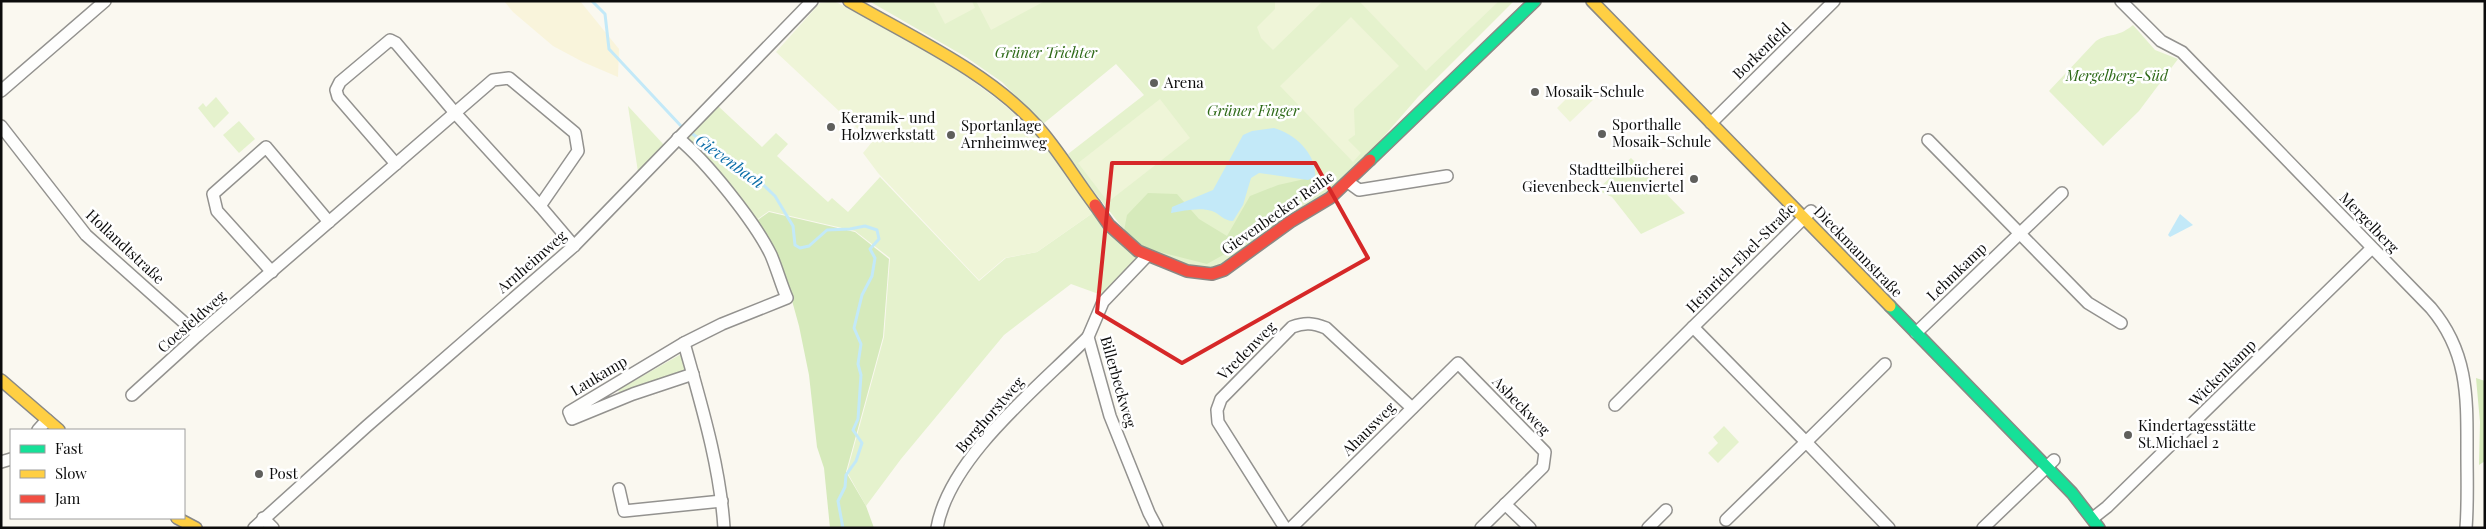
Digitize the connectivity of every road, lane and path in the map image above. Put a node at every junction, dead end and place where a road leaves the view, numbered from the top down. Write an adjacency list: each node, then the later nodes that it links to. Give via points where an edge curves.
1 (105, 1): 9 (street)
2 (812, 1): 13 (street, Arnheimweg)
3 (849, 1): 25 (street, Gievenbecker Reihe, via 959,64 995,89 1036,125 1109,225)
4 (1535, 1): 17 (street, Gievenbecker Reihe)
5 (1592, 1): 11 (street, Dieckmannstraße)
6 (1606, 1): 11 (street, Dieckmannstraße)
7 (1834, 1): 11 (street, Borkenfeld)
8 (2121, 1): 24 (street, Mergelberg, via 2161,41 2182,52)
9 (1, 92)
10 (456, 114): 15 (street, Coesfeldweg); 15 (street, via 396,43 390,40 385,43 340,82 336,90 338,97); 19 (street); 19 (street, Coesfeldweg, via 493,80 509,78 575,133 578,152)
11 (1714, 120): 20 (street, Dieckmannstraße)
12 (1, 126): 30 (street, Hollandtstraße, via 86,235)
13 (680, 137): 23 (street, Arnheimweg); 32 (street, Laukamp, via 753,225 771,255 787,298)
14 (1928, 140): 22 (street)
15 (396, 164): 21 (street, Coesfeldweg)
16 (1448, 176): 17 (street, Gievenbecker Reihe, via 1359,190)
17 (1348, 182): 25 (street, Gievenbecker Reihe, via 1330,198 1290,222 1224,270 1200,274)
18 (2062, 193): 22 (street, Lehmkamp)
19 (540, 206): 23 (street)
20 (1807, 214): 28 (street, Heinrich-Ebel-Straße); 29 (street, Dieckmannstraße)
21 (329, 222): 26 (street, Coesfeldweg); 26 (street, via 266,147 213,194 217,211)
22 (2019, 233): 27 (street, via 2088,303); 29 (street, Lehmkamp)
23 (574, 246): 49 (street, Arnheimweg)
24 (2372, 248): 51 (street, Wickenkamp); 67 (street, Mergelberg, via 2444,324 2460,358 2467,398)
25 (1146, 256): 31 (street, Billerbeckweg, via 1103,302)
26 (272, 272): 30 (street, Coesfeldweg)
27 (2121, 323)
28 (1693, 327): 38 (street, Heinrich-Ebel-Straße); 43 (street, Heinrich-Ebel-Straße)
29 (1920, 329): 44 (street, Dieckmannstraße)
30 (198, 335): 37 (street, Coesfeldweg)
31 (1088, 336): 57 (street, Borghorstweg, via 1044,377 984,442 952,487); 58 (street, Billerbeckweg, via 1110,416)
32 (684, 343): 35 (street); 35 (street, Laukamp, via 568,412 572,418)
33 (1885, 364): 43 (street)
34 (1468, 373): 39 (street, Ahausweg, via 1458,363); 47 (street, Asbeckweg, via 1544,452 1543,466)
35 (693, 374): 46 (street, via 712,443)
36 (1, 380): 40 (street)
37 (132, 395)
38 (1615, 405)
39 (1412, 408): 59 (street, Vredenweg, via 1326,328 1314,323 1292,327 1221,399 1217,410 1218,422); 60 (street, Ahausweg)
40 (47, 420): 41 (street); 42 (street)
41 (39, 429)
42 (59, 429)
43 (1806, 442): 52 (street); 64 (street, Heinrich-Ebel-Straße)
44 (2051, 463): 51 (street, Dieckmannstraße, via 2082,489); 65 (street)
45 (619, 489): 46 (street, via 624,511)
46 (722, 502): 56 (street)
47 (1505, 504): 61 (street, Asbeckweg); 62 (street)
48 (1666, 510): 63 (street)
49 (263, 518): 54 (street, Arnheimweg); 55 (street)
50 (179, 519): 53 (street)
51 (2097, 519): 66 (street, Dieckmannstraße)
52 (1726, 520)
53 (196, 528)
54 (254, 528)
55 (273, 528)
56 (724, 528)
57 (937, 528)
58 (1157, 528)
59 (1285, 528)
60 (1291, 528)
61 (1481, 528)
62 (1530, 528)
63 (1648, 528)
64 (1889, 528)
65 (1983, 528)
66 (2110, 528)
67 (2466, 528)

